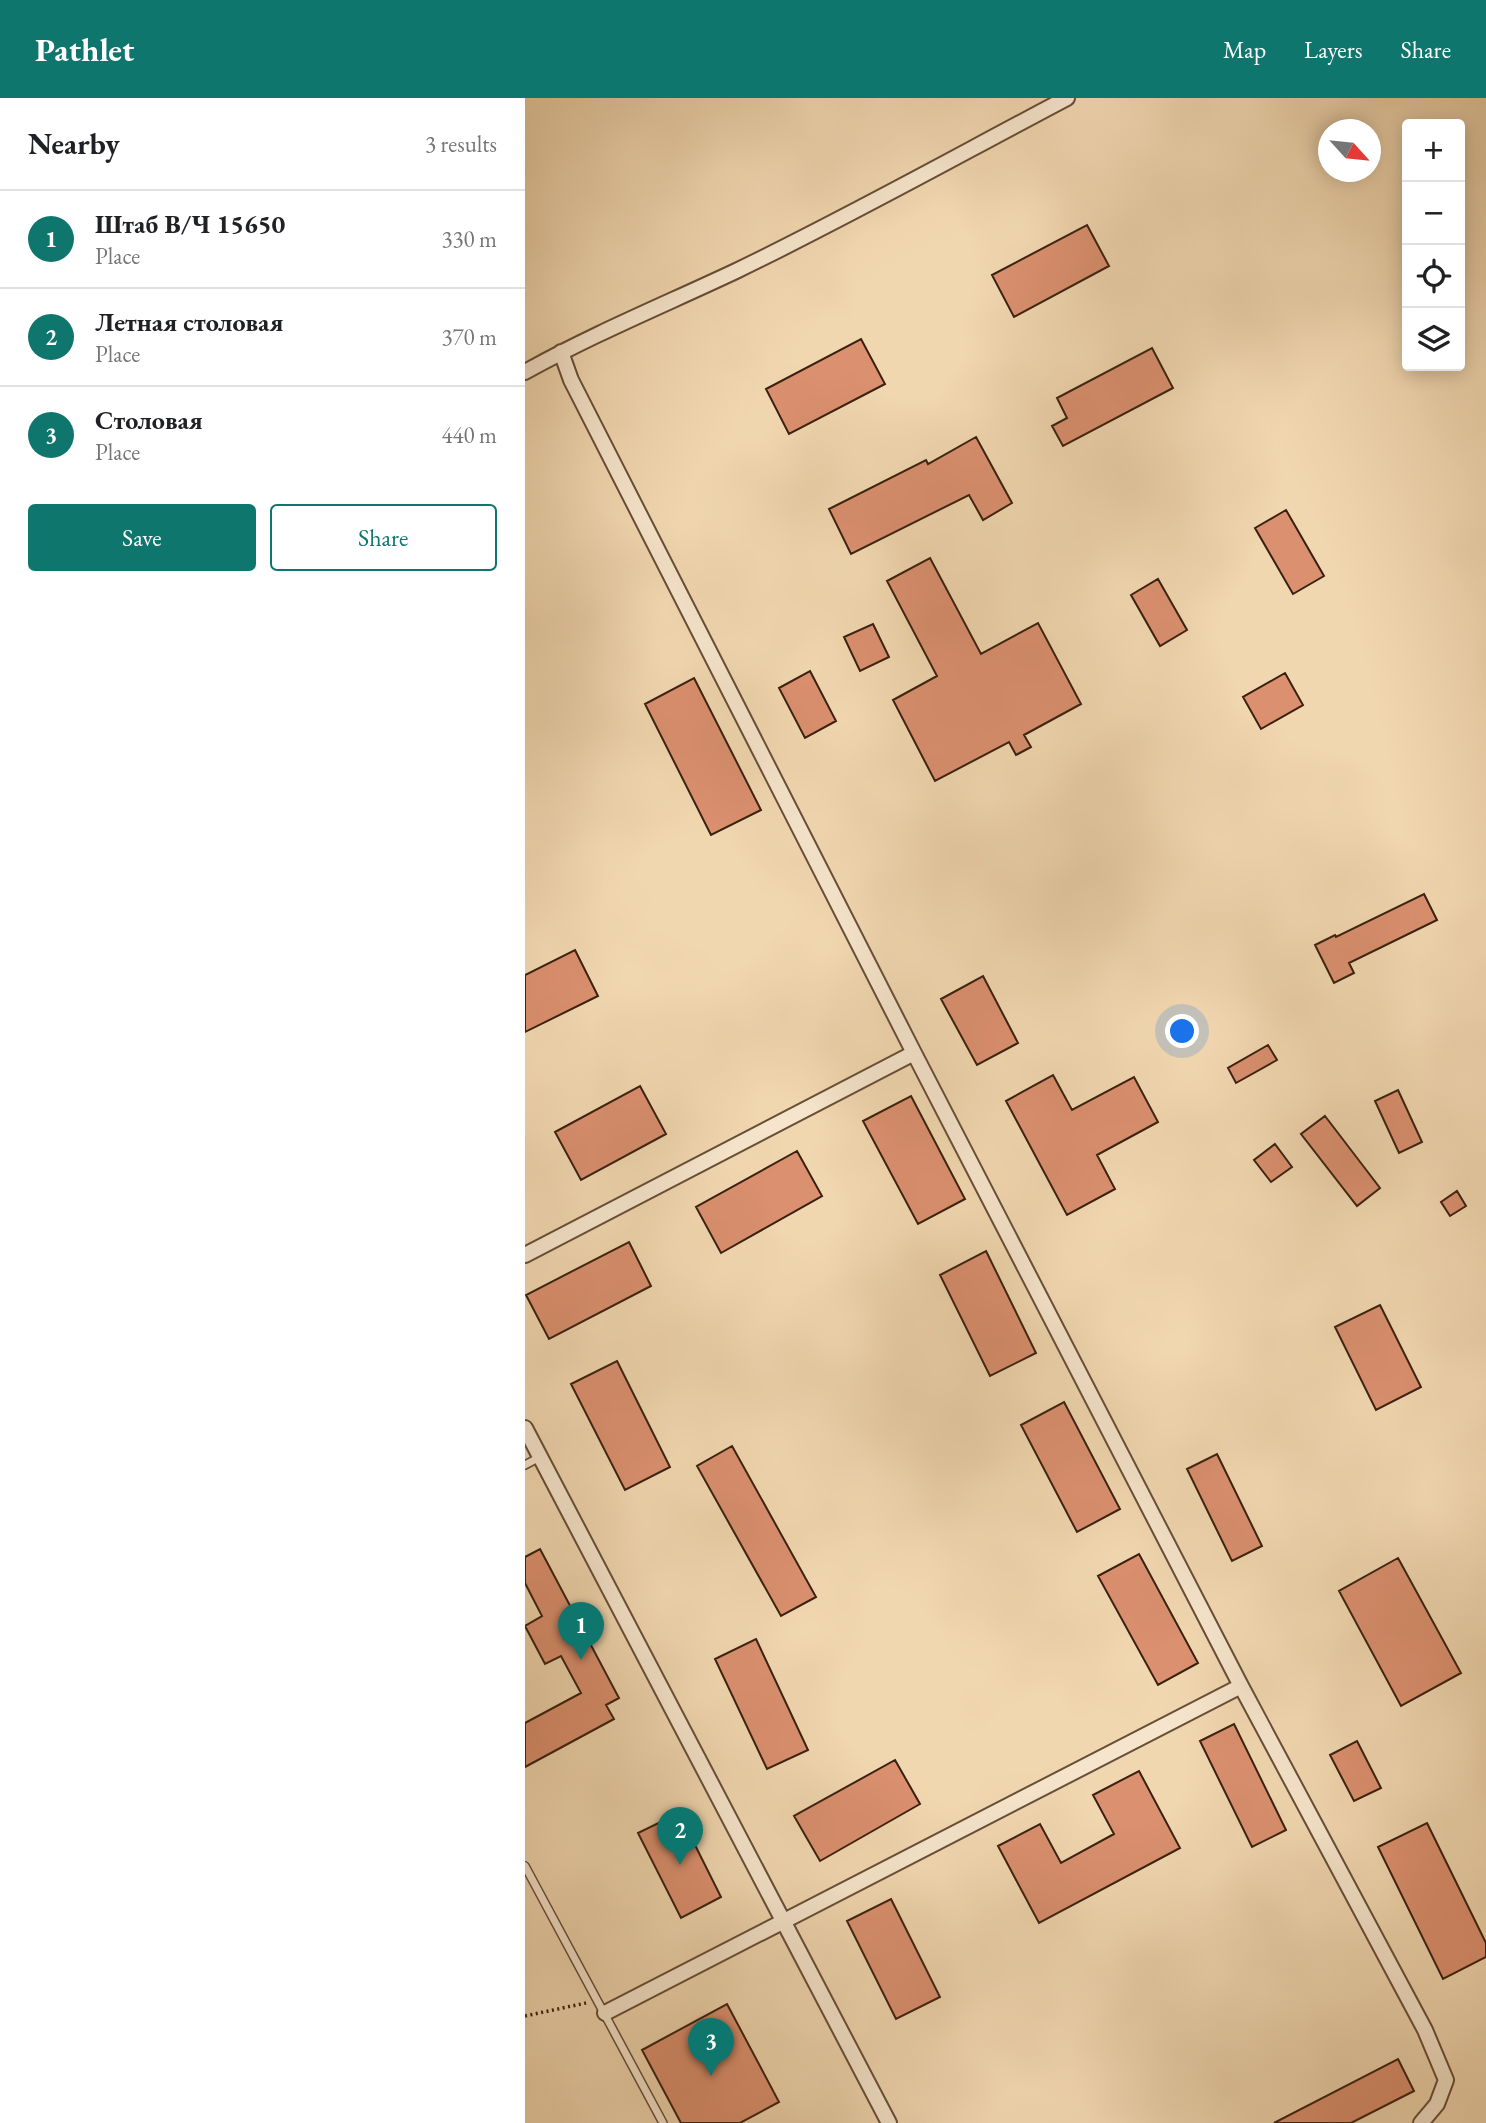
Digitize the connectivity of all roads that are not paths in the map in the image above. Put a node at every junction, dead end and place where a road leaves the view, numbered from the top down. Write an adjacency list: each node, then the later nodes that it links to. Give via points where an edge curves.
1 (1067, 98): 2 (street, via 854,212)
2 (561, 352): 3 (street); 4 (street)
3 (525, 372)
4 (914, 1053): 5 (street); 9 (street)
5 (525, 1255)
6 (525, 1429): 7 (street)
7 (540, 1457): 8 (lane); 11 (street)
8 (525, 1465)
9 (1241, 1686): 11 (street); 15 (street, via 1425,2030 1446,2080 1437,2104)
10 (525, 1866): 12 (lane)
11 (785, 1921): 12 (street); 14 (street)
12 (602, 2007): 13 (lane)
13 (663, 2123)
14 (889, 2123)
15 (1421, 2123)

